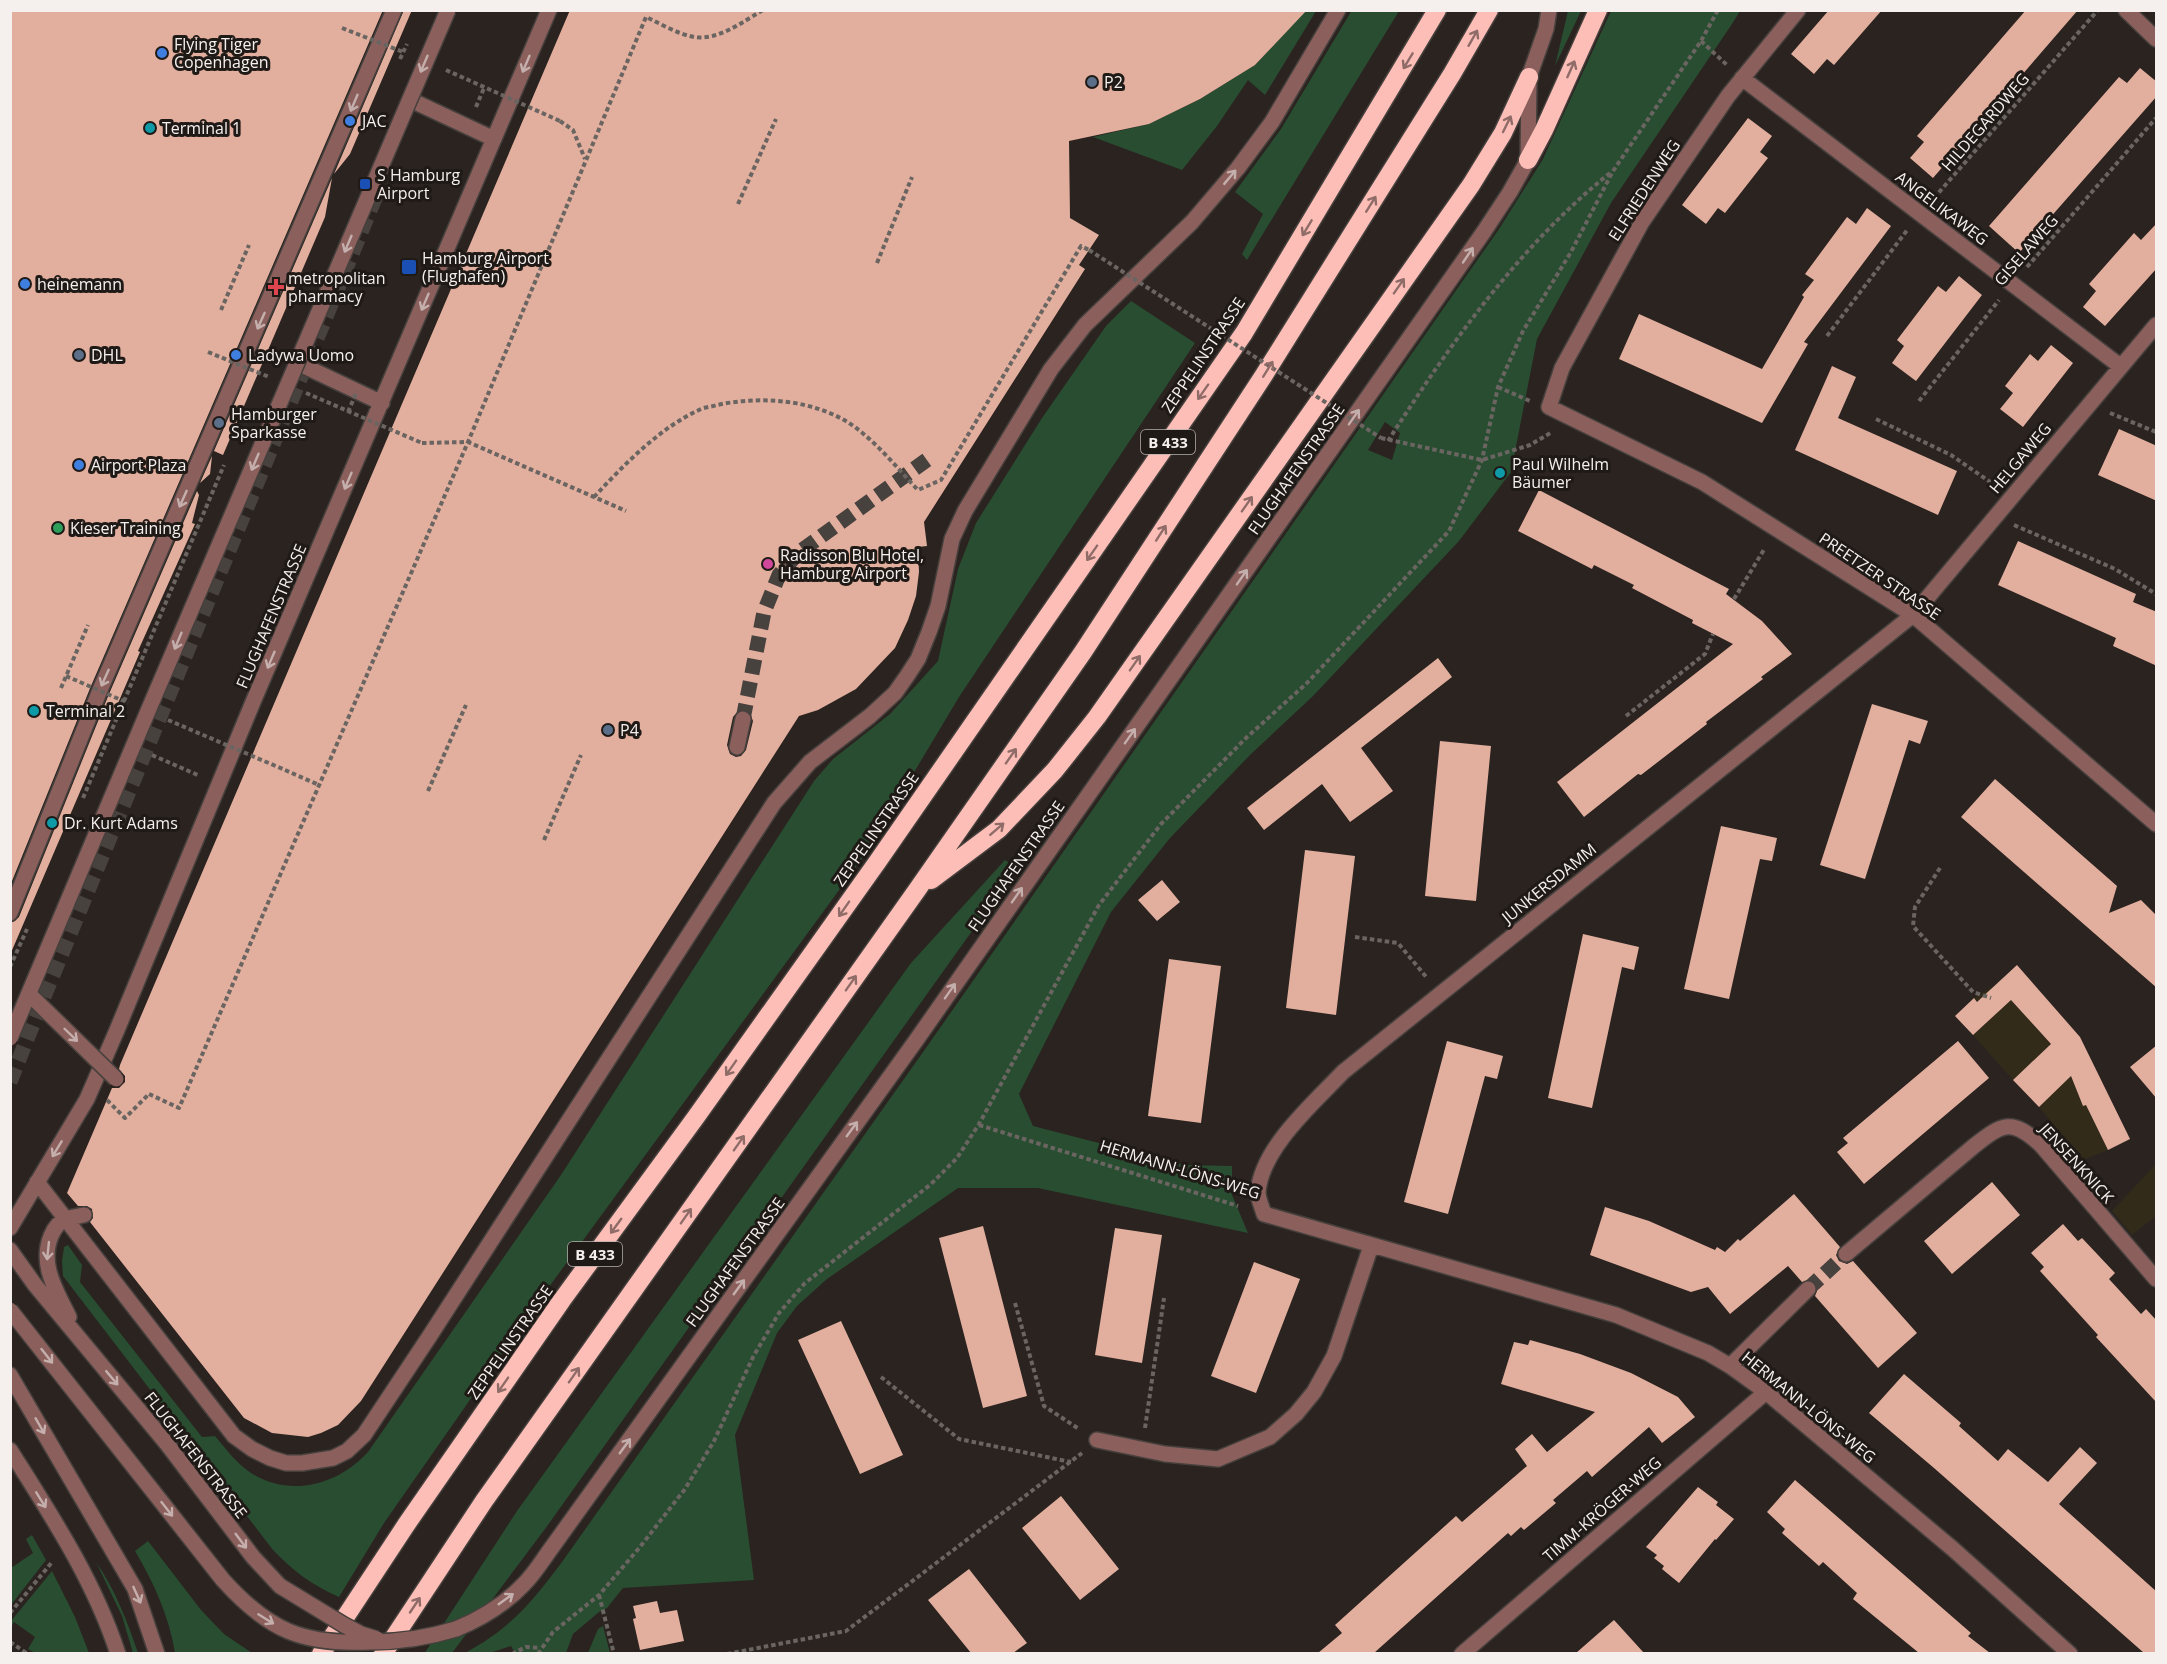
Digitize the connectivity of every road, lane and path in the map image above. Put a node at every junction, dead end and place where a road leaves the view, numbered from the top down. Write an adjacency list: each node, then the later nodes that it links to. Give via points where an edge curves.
1 (394, 10): 17 (street)
2 (448, 10): 19 (street, bridge)
3 (549, 10): 26 (street, FLUGHAFENSTRASSE, one-way to 26)
4 (1338, 10): 104 (street, one-way to 4, via 234,1436 252,1449 286,1463 333,1458 364,1435 774,803 810,762 895,693 918,659 938,606 952,539 1051,369 1085,325 1192,222 1238,168 1272,122)
5 (1437, 10): 132 (highway, ZEPPELINSTRASSE / B 433, one-way to 132, via 1244,333 878,861 562,1300)
6 (1489, 10): 89 (highway, B 433, one-way to 6, via 1083,652 1264,375)
7 (1549, 10): 21 (street, FLUGHAFENSTRASSE)
8 (1598, 10): 28 (highway, one-way to 8)
9 (1719, 10): 16 (path)
10 (1798, 10): 22 (street, ELFRIEDENWEG)
11 (2098, 10): 32 (path, HILDEGARDWEG)
12 (2126, 10): 15 (street)
13 (763, 11): 27 (path, via 735,27 704,37 693,37 646,17)
14 (342, 28): 17 (path, bridge)
15 (2157, 39)
16 (1701, 41): 22 (path); 29 (path)
17 (381, 42): 19 (path, bridge); 40 (street, one-way to 40)
18 (403, 42): 20 (path)
19 (426, 61): 27 (path, bridge, via 560,121 573,130); 45 (street, one-way to 45, bridge)
20 (394, 63)
21 (1529, 77): 28 (street, FLUGHAFENSTRASSE); 89 (highway, one-way to 21, via 999,829 1055,770 1097,717 1471,185 1503,133)
22 (1742, 78): 32 (street, ANGELIKAWEG); 51 (street, ELFRIEDENWEG, via 1642,222 1562,368)
23 (415, 102): 26 (street)
24 (2157, 118): 35 (path, GISELAWEG)
25 (776, 119): 31 (path)
26 (494, 139): 49 (street, FLUGHAFENSTRASSE, one-way to 49)
27 (585, 160): 57 (path)
28 (1528, 160): 127 (street, FLUGHAFENSTRASSE, one-way to 28, bridge, via 456,1629 490,1610 516,1592 550,1550 917,1039 1438,300)
29 (1613, 171): 46 (path, via 1571,252 1523,331); 56 (path, via 1550,227 1503,281)
30 (912, 177): 34 (path)
31 (738, 204)
32 (1920, 214): 35 (street, ANGELIKAWEG); 38 (path, HILDEGARDWEG)
33 (249, 245): 36 (path)
34 (877, 264)
35 (2011, 285): 41 (street, ANGELIKAWEG); 48 (path, GISELAWEG)
36 (221, 310)
37 (2157, 325): 41 (street, HELGAWEG)
38 (1827, 336)
39 (208, 352): 40 (path, bridge)
40 (242, 365): 45 (path, bridge); 72 (street, one-way to 72)
41 (2120, 366): 50 (street, HELGAWEG)
42 (306, 367): 49 (street)
43 (263, 374): 44 (path)
44 (258, 384)
45 (289, 385): 52 (path, bridge); 74 (street, one-way to 74, bridge)
46 (1498, 387): 51 (path); 59 (path)
47 (357, 391): 52 (path, bridge)
48 (1919, 400)
49 (382, 403): 82 (street, FLUGHAFENSTRASSE, one-way to 82)
50 (2089, 404): 55 (path); 61 (street, HELGAWEG)
51 (1550, 407): 54 (street, PREETZER STRASSE)
52 (348, 412): 57 (path, bridge, via 422,443)
53 (1876, 419): 61 (path, via 1951,454)
54 (1575, 420): 59 (path, via 1530,445); 64 (street, PREETZER STRASSE, via 1702,482)
55 (2157, 432)
56 (1388, 441): 59 (path); 60 (path, bridge, via 1081,246 941,480 918,490 877,446 849,423 828,412 758,400 700,409 639,451)
57 (468, 442): 60 (path); 83 (path)
58 (228, 457): 77 (path)
59 (1482, 460): 100 (path, via 1449,531 1306,684 1247,737 1161,825 1099,905)
60 (594, 497): 62 (path)
61 (2012, 497): 63 (street, HELGAWEG)
62 (626, 511)
63 (1995, 516): 65 (path, via 2115,569); 67 (street, HELGAWEG)
64 (1777, 529): 66 (path); 67 (street, PREETZER STRASSE)
65 (2157, 594)
66 (1734, 599)
67 (1913, 615): 86 (street, PREETZER STRASSE); 95 (street, JUNKERSDAMM)
68 (88, 624): 70 (path)
69 (1713, 634): 75 (path, via 1705,654)
70 (66, 676): 71 (path); 72 (path, bridge)
71 (61, 688)
72 (100, 690): 74 (path, bridge); 90 (street)
73 (466, 705): 84 (path)
74 (148, 711): 83 (path, bridge); 94 (street, bridge)
75 (1626, 716)
76 (743, 719): 79 (street)
77 (110, 736): 78 (path); 85 (path)
78 (119, 740)
79 (737, 747)
80 (145, 752): 82 (path)
81 (581, 755): 87 (path)
82 (219, 784): 101 (street, FLUGHAFENSTRASSE, one-way to 101, via 87,1099)
83 (319, 785): 99 (path, bridge, via 179,1108 149,1094 125,1118)
84 (428, 791)
85 (80, 806)
86 (2157, 824)
87 (544, 840)
88 (1941, 868): 96 (path, via 1915,907 1913,926 1973,992)
89 (917, 890): 127 (highway, B 433, one-way to 89)
90 (10, 913)
91 (29, 924): 93 (path)
92 (1355, 937): 95 (path, via 1398,943)
93 (10, 967)
94 (28, 994): 97 (street, bridge); 98 (street, one-way to 98, bridge)
95 (1440, 995): 103 (street, JUNKERSDAMM, via 1343,1072 1283,1135 1262,1175 1258,1195)
96 (1991, 998)
97 (10, 1038)
98 (116, 1079)
99 (118, 1110)
100 (979, 1125): 103 (path, HERMANN-LÖNS-WEG); 124 (path, via 957,1158 930,1185 805,1283 779,1313 685,1489)
101 (37, 1182): 102 (street); 105 (street, FLUGHAFENSTRASSE)
102 (51, 1200): 104 (street); 104 (street, via 67,1211 84,1215)
103 (1264, 1214): 106 (street, HERMANN-LÖNS-WEG)
104 (66, 1219): 114 (street, one-way to 114, via 52,1232 47,1269)
105 (10, 1228)
106 (1371, 1246): 115 (street, HERMANN-LÖNS-WEG, via 1616,1315); 120 (street, via 1334,1356 1296,1414 1270,1437 1218,1459)
107 (10, 1250): 114 (street, FLUGHAFENSTRASSE)
108 (1846, 1254): 109 (street, JENSENKNICK, via 1974,1146 2006,1126 2028,1133 2041,1145)
109 (2157, 1279)
110 (1808, 1289): 115 (street)
111 (1164, 1298): 120 (path)
112 (1015, 1303): 119 (path, via 1044,1406)
113 (10, 1310): 127 (street, FLUGHAFENSTRASSE, one-way to 127, bridge, via 239,1598 278,1626 312,1640)
114 (77, 1335): 127 (street, FLUGHAFENSTRASSE, one-way to 127, bridge, via 280,1586)
115 (1730, 1366): 118 (street, HERMANN-LÖNS-WEG)
116 (10, 1375): 131 (street, one-way to 131, via 135,1589)
117 (881, 1377): 122 (path, via 959,1439)
118 (1766, 1392): 137 (street, TIMM-KRÖGER-WEG); 138 (street, HERMANN-LÖNS-WEG)
119 (1096, 1440): 120 (street); 122 (path)
120 (1142, 1449)
121 (10, 1450): 130 (street, one-way to 130, via 90,1584)
122 (1071, 1462): 136 (path, via 846,1631)
123 (53, 1561): 125 (path)
124 (599, 1595): 128 (path, via 553,1632); 135 (path)
125 (10, 1613)
126 (10, 1642): 129 (path)
127 (384, 1648)
128 (540, 1648): 133 (path, via 526,1647); 134 (path)
129 (28, 1653)
130 (118, 1653)
131 (157, 1653)
132 (321, 1653)
133 (512, 1653)
134 (538, 1653)
135 (614, 1653)
136 (727, 1653)
137 (1462, 1653)
138 (2070, 1653)

